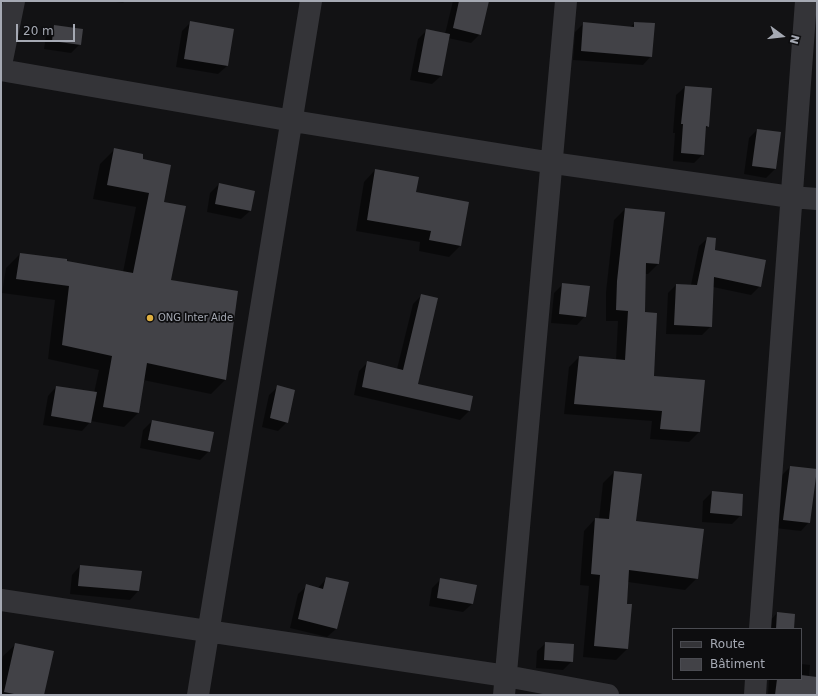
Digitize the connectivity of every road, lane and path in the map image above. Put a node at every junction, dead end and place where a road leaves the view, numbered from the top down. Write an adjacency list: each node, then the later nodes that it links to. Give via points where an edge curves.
1 (14, 1): 5 (street)
2 (311, 1): 7 (street)
3 (566, 1): 8 (street)
4 (806, 1): 9 (street)
5 (1, 65)
6 (1, 70): 7 (street)
7 (293, 121): 8 (street); 13 (street)
8 (553, 163): 9 (street); 15 (street)
9 (791, 197): 10 (street); 12 (street)
10 (817, 199)
11 (1, 600): 13 (street)
12 (760, 628)
13 (210, 631): 15 (street); 16 (street)
14 (756, 680): 18 (street)
15 (503, 689): 17 (street)
16 (198, 695)
17 (608, 695)
18 (755, 695)

